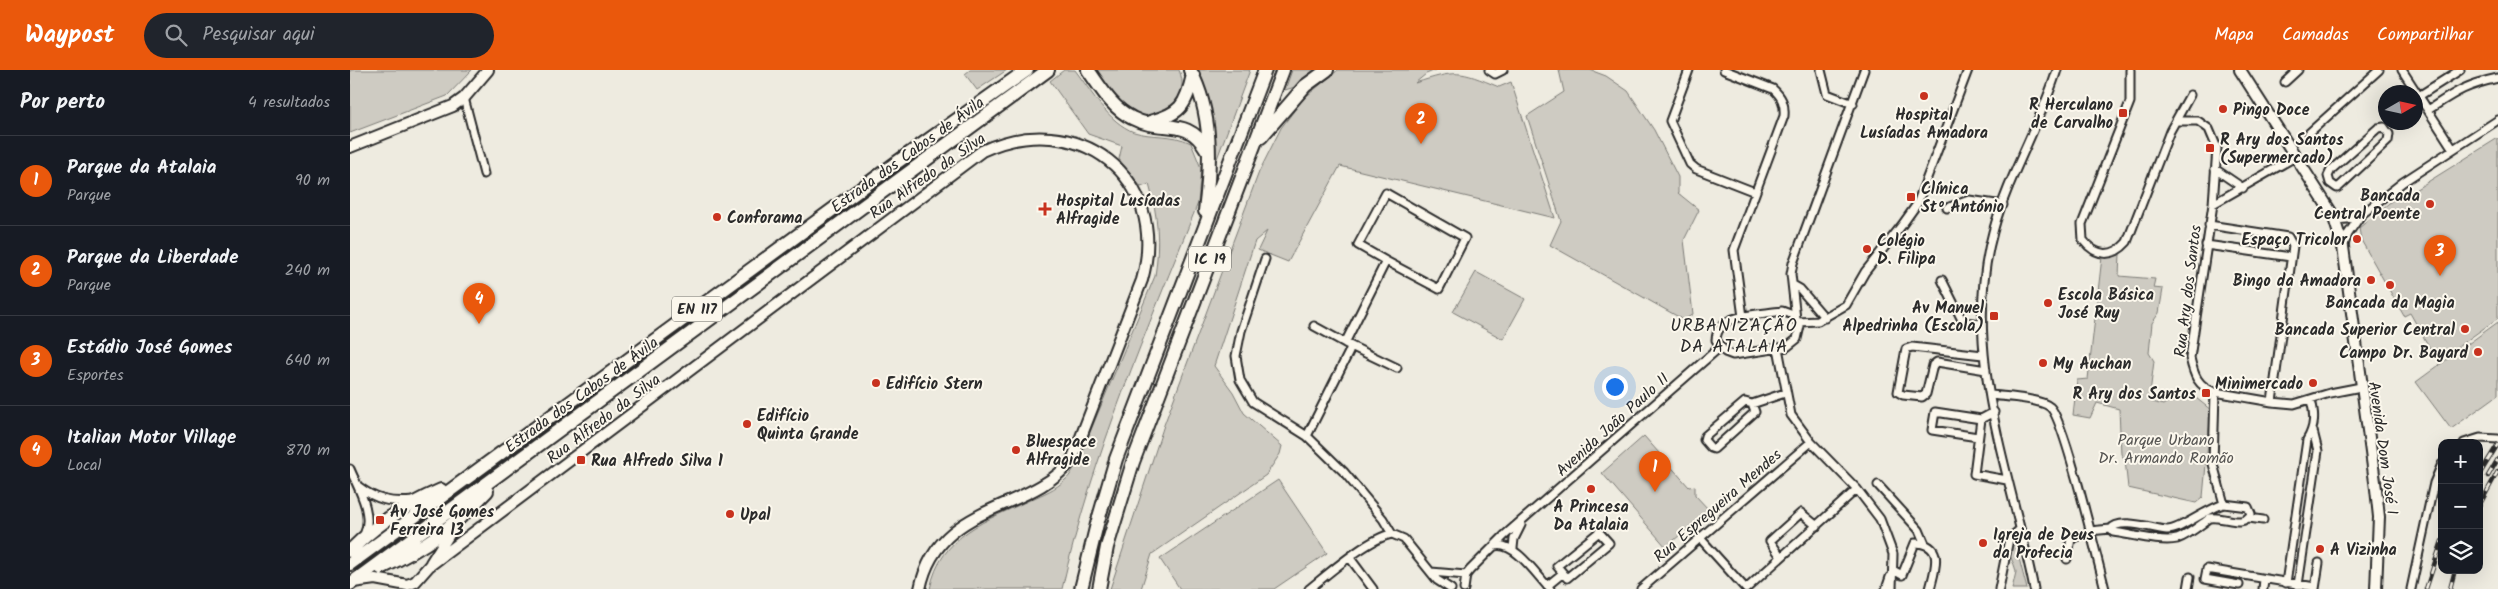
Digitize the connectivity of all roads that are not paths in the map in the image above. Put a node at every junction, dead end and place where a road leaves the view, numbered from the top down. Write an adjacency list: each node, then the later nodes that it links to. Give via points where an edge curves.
1 (488, 70): 28 (street)
2 (1027, 70): 92 (highway, Estrada dos Cabos de Ávila / EN 117)
3 (1048, 70): 89 (highway, Estrada dos Cabos de Ávila / EN 117)
4 (1088, 70): 34 (highway, via 1120,110)
5 (1265, 70): 54 (highway, IC 19)
6 (1283, 70): 36 (highway, IC 19)
7 (1327, 70): 36 (highway, via 1305,86)
8 (1489, 70): 9 (street, via 1496,74)
9 (1503, 70)
10 (1689, 70): 46 (street, via 1670,121 1690,164)
11 (1724, 70): 46 (street, via 1773,88 1784,107 1784,116)
12 (1820, 70): 30 (street, via 1827,94)
13 (1864, 70): 30 (street)
14 (1968, 70): 63 (street, via 1917,204 1865,272 1846,305)
15 (2057, 70): 48 (street)
16 (2130, 70): 33 (street, via 2130,102 2082,224 2084,240 2092,249 2109,254 2127,242 2170,131)
17 (2240, 70): 40 (street, Avenida Dom José I)
18 (2298, 70): 24 (street)
19 (2378, 70): 35 (street)
20 (2402, 70): 25 (street)
21 (2460, 70): 26 (street)
22 (1191, 73): 34 (highway, via 1188,97 1178,111); 39 (highway, via 1206,118)
23 (2498, 78): 31 (street, via 2459,89)
24 (2285, 82)
25 (2412, 85)
26 (2423, 93)
27 (2190, 95): 33 (street)
28 (464, 98): 37 (street, via 441,112); 42 (street)
29 (2423, 102): 31 (street)
30 (1853, 104): 61 (street, via 1793,263)
31 (2428, 110): 38 (street)
32 (2498, 120): 38 (street)
33 (2177, 121): 41 (street, Rua Ary dos Santos, via 2198,121 2209,130 2217,148)
34 (1145, 124): 39 (highway, via 1190,130 1200,137)
35 (2309, 133)
36 (1255, 144): 136 (highway, IC 19, via 1133,462 1107,547)
37 (350, 147)
38 (2453, 149): 50 (street, via 2403,182)
39 (1209, 154): 54 (highway, via 1210,176)
40 (2295, 157): 44 (street); 45 (street, Avenida Dom José I)
41 (2215, 169): 44 (street); 47 (street, Rua Ary dos Santos)
42 (484, 174)
43 (2330, 183): 43 (street, via 2337,188 2340,186 2388,141 2388,130 2378,128 2331,170 2328,176); 45 (street)
44 (2243, 188): 47 (street)
45 (2317, 191): 52 (street, Avenida Dom José I)
46 (1755, 192): 62 (street, via 1734,250)
47 (2213, 204): 51 (street, Rua Ary dos Santos)
48 (2003, 205): 49 (street, via 1969,200); 65 (street, via 1993,232 1984,279)
49 (1947, 208)
50 (2358, 218): 52 (street); 53 (street)
51 (2209, 225): 55 (street, Rua Ary dos Santos); 57 (street, via 2288,237 2293,246)
52 (2337, 225): 53 (street); 56 (street, Avenida Dom José I)
53 (2353, 225): 56 (street)
54 (1202, 231): 135 (highway, IC 19, via 1116,458)
55 (2206, 245): 57 (street); 74 (street, Rua Ary dos Santos, via 2190,358 2198,382)
56 (2343, 247): 73 (street, Avenida Dom José I)
57 (2291, 257): 78 (street)
58 (1265, 259): 83 (street, via 1241,330 1236,356 1240,380 1254,402)
59 (1386, 261): 59 (street, via 1358,245 1386,193 1465,238 1439,289); 67 (street)
60 (1942, 280): 65 (street, via 1963,322)
61 (1793, 286): 63 (street, via 1800,289); 64 (street)
62 (1743, 317): 64 (street, via 1782,311); 68 (street, via 1727,320 1718,329 1716,340)
63 (1824, 318): 64 (street, via 1810,322)
64 (1797, 320): 69 (street, via 1799,335 1794,342)
65 (1981, 324): 70 (street)
66 (1314, 326): 67 (street)
67 (1348, 345): 71 (street); 83 (street)
68 (1720, 347): 69 (street, via 1733,355); 101 (street, Avenida João Paulo II)
69 (1778, 348): 75 (street)
70 (1983, 355): 72 (street); 72 (street, via 1906,348 1898,392 1922,397 1926,394 1933,365 1938,362)
71 (1397, 368)
72 (1986, 370): 76 (street)
73 (2361, 387): 77 (street, Rua Ary dos Santos); 152 (street, Avenida Dom José I, via 2379,517)
74 (2215, 392): 78 (street, Rua Ary dos Santos); 97 (street, via 2213,464)
75 (1785, 393): 79 (street); 87 (street, via 1790,416)
76 (1991, 395): 80 (street); 105 (street, via 2044,403 2052,408 2064,437)
77 (2311, 400): 78 (street, Rua Ary dos Santos, via 2294,404); 82 (street)
78 (2272, 402)
79 (1752, 404): 79 (street, via 1754,412 1714,449 1711,448 1704,440 1705,436 1745,402)
80 (1994, 412): 81 (street); 91 (street)
81 (1980, 419): 84 (street); 84 (street, via 1935,412 1932,430)
82 (2313, 431): 128 (street, via 2307,440); 129 (street, via 2318,452)
83 (1306, 436): 106 (street, via 1344,472)
84 (1978, 437): 91 (street, via 1974,474)
85 (2477, 439): 86 (street)
86 (2498, 439)
87 (1811, 442): 95 (street); 107 (street, Rua Espregueira Mendes)
88 (350, 469): 94 (street)
89 (503, 472): 100 (highway); 127 (highway, Estrada dos Cabos de Ávila / EN 117)
90 (2438, 474): 153 (street)
91 (2007, 480): 104 (street)
92 (461, 481): 96 (highway); 117 (highway, Estrada dos Cabos de Ávila / EN 117)
93 (1878, 485): 109 (street, via 1919,530)
94 (358, 486): 96 (street, via 373,498 392,502); 108 (street, via 367,524)
95 (1857, 489): 102 (street); 119 (street, via 1880,519 1893,554)
96 (416, 501): 108 (highway)
97 (2224, 504): 98 (street, via 2248,507); 103 (street, via 2210,508 2174,529 2121,523)
98 (2249, 518): 99 (street); 103 (street, via 2239,522 2210,518 2177,539 2167,540 2113,532)
99 (2263, 520)
100 (457, 522): 118 (street); 127 (highway, via 417,551)
101 (1523, 522): 110 (street, Avenida João Paulo II); 111 (street, Avenida João Paulo II)
102 (1817, 526): 114 (street); 114 (street, via 1801,513 1770,541)
103 (2111, 528): 105 (street)
104 (2019, 530): 147 (street, via 2009,539); 148 (street)
105 (2090, 533): 115 (street, via 2071,539); 149 (street)
106 (1392, 534): 113 (street); 120 (street, via 1404,539)
107 (1700, 538): 142 (street, Rua Espregueira Mendes); 143 (street)
108 (361, 540): 112 (highway)
109 (1926, 544): 119 (street, via 1915,543 1902,575); 146 (street, via 1934,551 1936,564)
110 (1495, 546): 111 (street, via 1502,544); 122 (street, Avenida João Paulo II)
111 (1513, 548): 126 (street)
112 (350, 551)
113 (1350, 558): 137 (street); 138 (street)
114 (1781, 558): 143 (street)
115 (2067, 559)
116 (2319, 563): 133 (street)
117 (350, 564)
118 (429, 566): 130 (street, Rua Alfredo da Silva, via 414,582); 134 (street, Rua Alfredo da Silva, via 982,151 1003,141 1022,138 1046,137 1079,143 1111,162 1138,198 1148,235 1142,280 1072,460 1055,479 964,523 934,556)
119 (1893, 570): 144 (street); 145 (street)
120 (1431, 572): 122 (street); 139 (street)
121 (1563, 573): 121 (street, via 1568,578 1609,543 1599,532 1557,566); 132 (street)
122 (1466, 575): 140 (street)
123 (2240, 575): 125 (street); 131 (street); 131 (street, via 2207,569 2205,579)
124 (2190, 577): 150 (street)
125 (2264, 579): 128 (street); 151 (street)
126 (1540, 580): 132 (street); 141 (street)
127 (351, 583): 130 (street, via 375,579)
128 (2286, 583): 129 (street)
129 (2298, 585): 133 (street)
130 (404, 587)
131 (2238, 587)
132 (1548, 588)
133 (2315, 588)
134 (920, 589)
135 (1081, 589)
136 (1099, 589)
137 (1309, 589)
138 (1373, 589)
139 (1450, 589)
140 (1464, 589)
141 (1538, 589)
142 (1641, 589)
143 (1746, 589)
144 (1886, 589)
145 (1892, 589)
146 (1930, 589)
147 (1999, 589)
148 (2034, 589)
149 (2105, 589)
150 (2188, 589)
151 (2263, 589)
152 (2376, 589)
153 (2411, 589)

